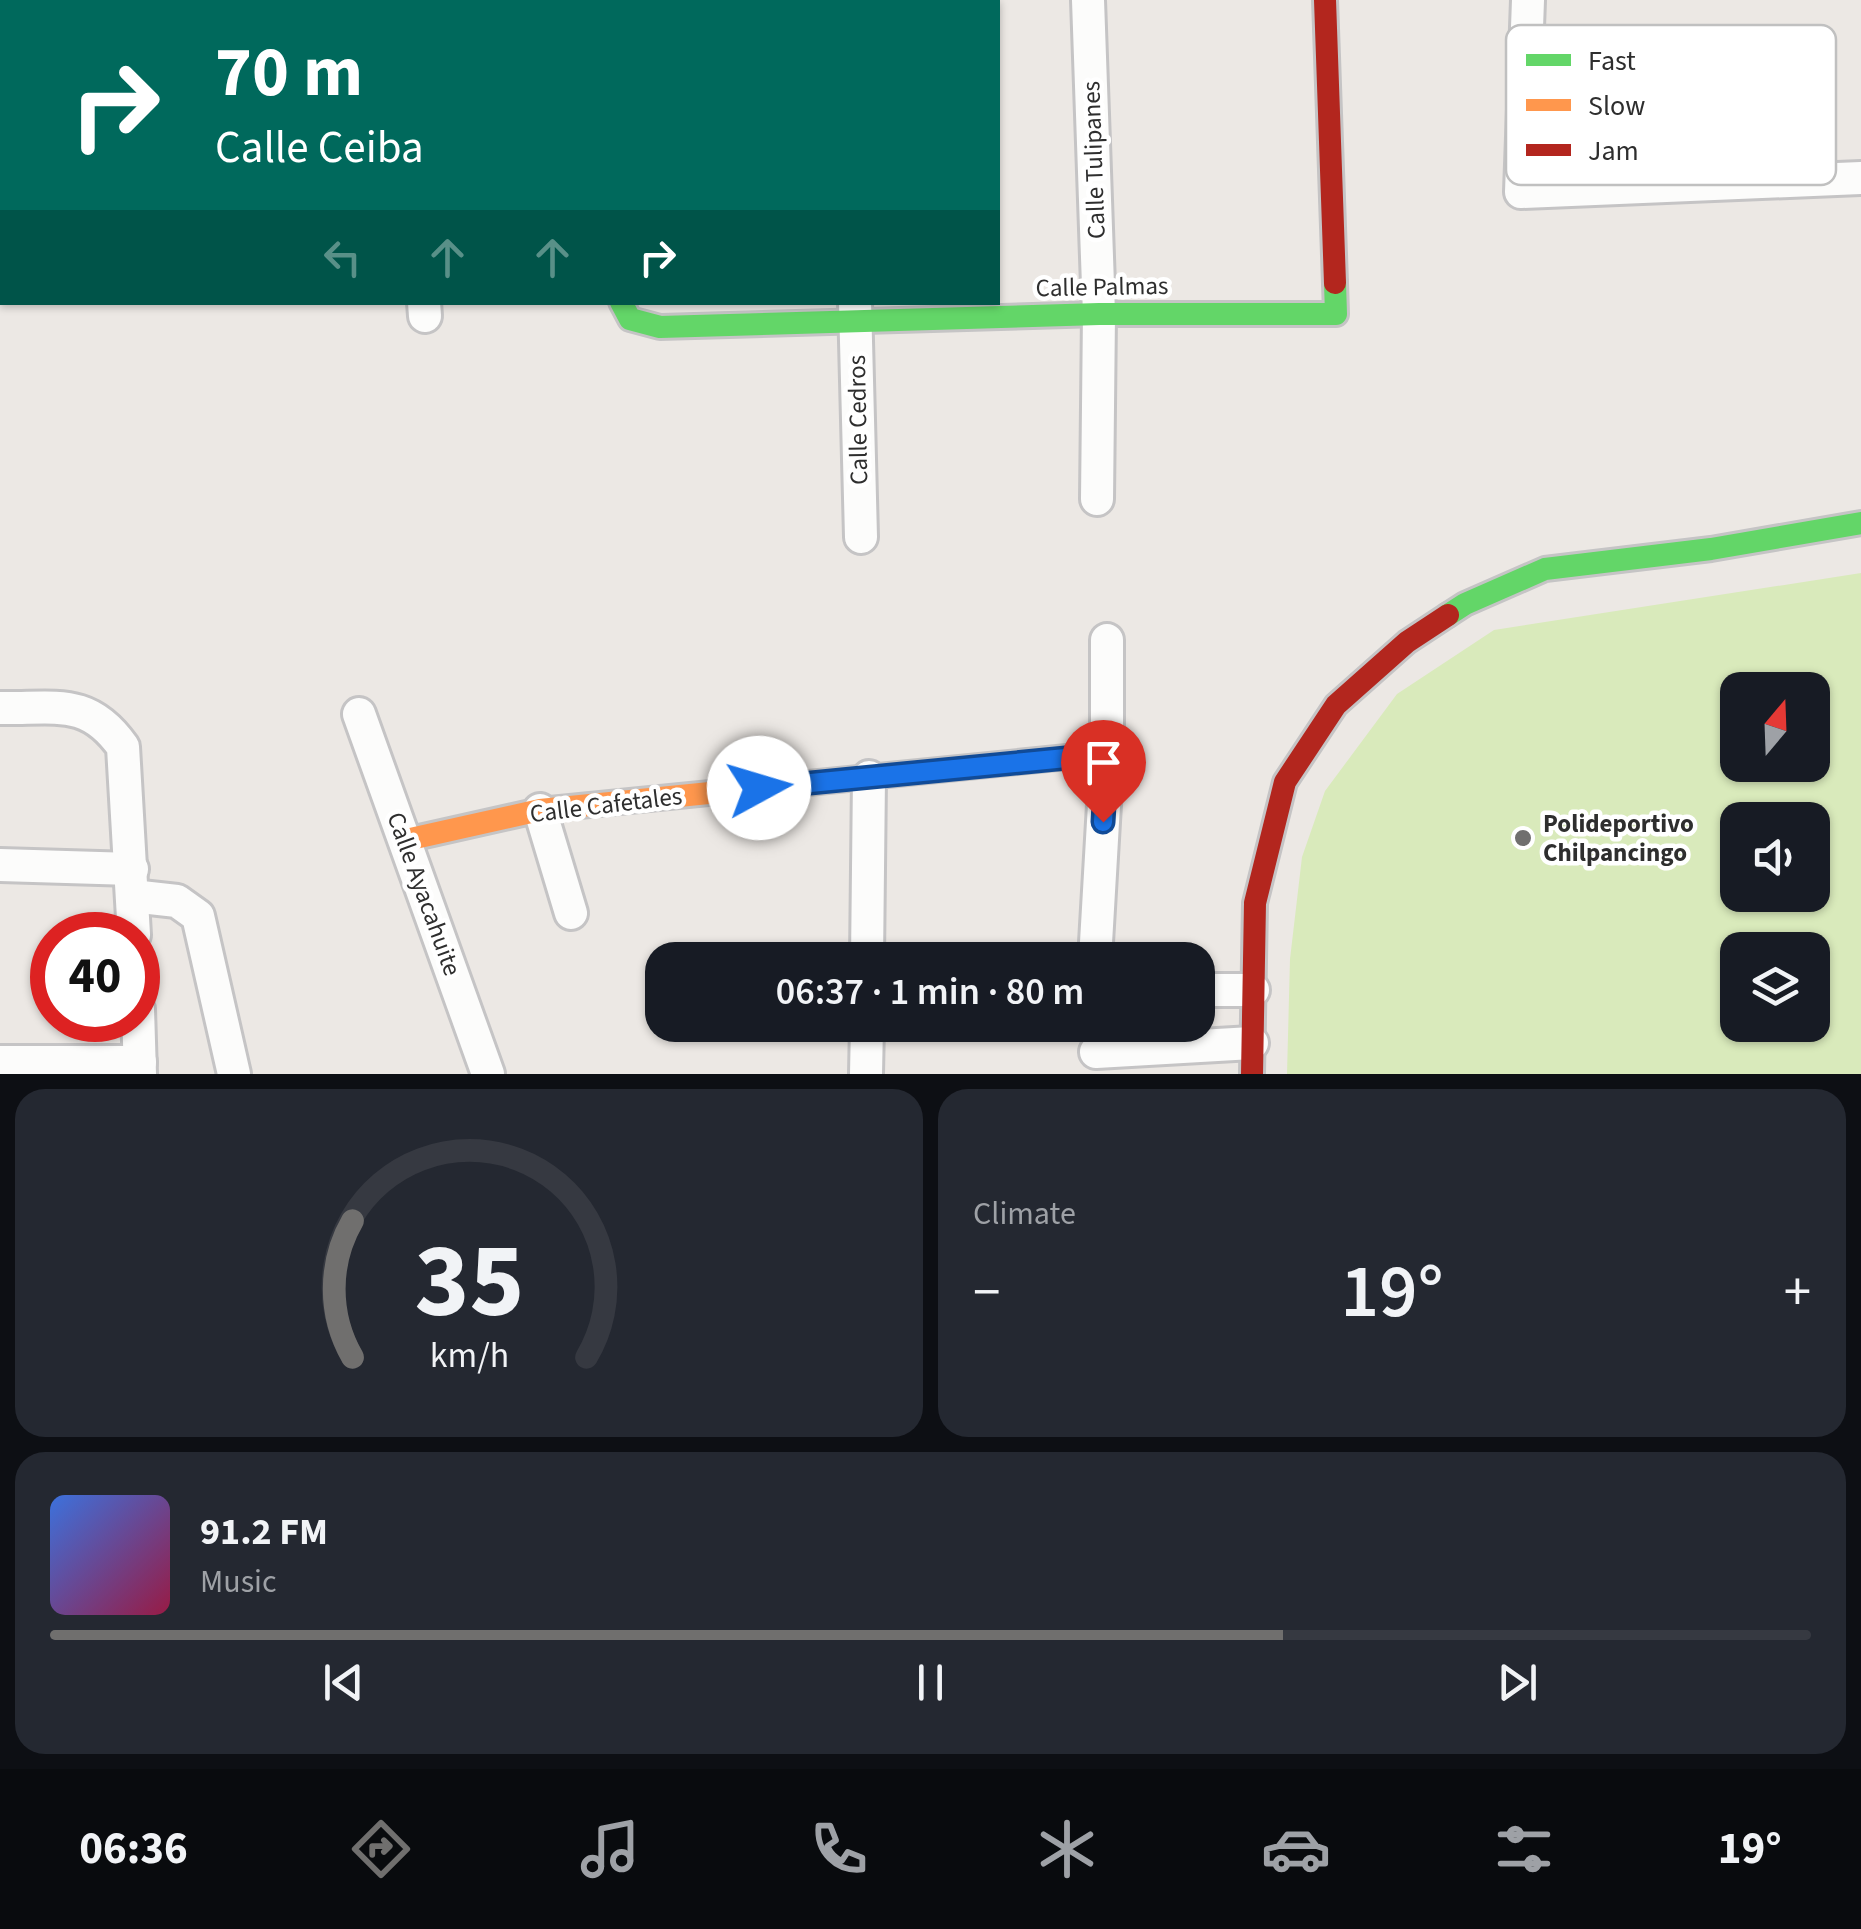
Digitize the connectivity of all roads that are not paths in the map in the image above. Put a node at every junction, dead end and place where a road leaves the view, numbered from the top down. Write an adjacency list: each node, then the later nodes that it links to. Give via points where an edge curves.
1 (1088, 0): 11 (street, Calle Tulipanes)
2 (1325, 0): 11 (street, Calle Palmas, via 1336,314)
3 (1528, 0): 4 (street)
4 (1527, 25)
5 (1861, 178): 6 (street)
6 (1836, 179)
7 (1521, 185): 8 (street, via 1521,192)
8 (1691, 185)
9 (626, 311): 10 (street, Calle Palmas, via 660,327)
10 (856, 312): 11 (street, Calle Palmas); 14 (street, Calle Cedros)
11 (1099, 314): 12 (street, Calle Tulipanes)
12 (1097, 499)
13 (1861, 523): 29 (street, via 1546,569 1465,604 1407,642 1336,705 1285,782 1254,904)
14 (861, 537)
15 (1107, 640): 18 (street)
16 (0, 708): 23 (street, via 81,710 108,727 122,747)
17 (359, 714): 21 (street, Calle Ayacahuite)
18 (1107, 754): 19 (street, Calle Cafetales); 27 (street)
19 (868, 778): 20 (street, Calle Cafetales); 26 (street)
20 (540, 810): 21 (street, Calle Cafetales); 25 (street)
21 (406, 840): 37 (street, Calle Ayacahuite)
22 (0, 866): 23 (street)
23 (132, 882): 24 (street); 36 (street, via 198,916)
24 (133, 912)
25 (571, 912)
26 (867, 942)
27 (1096, 942)
28 (1215, 990): 29 (street)
29 (1253, 990): 33 (street)
30 (139, 1042): 35 (street)
31 (867, 1042): 38 (street)
32 (1096, 1050): 33 (street)
33 (1252, 1058)
34 (0, 1062): 35 (street)
35 (140, 1068)
36 (234, 1074)
37 (488, 1074)
38 (866, 1074)

